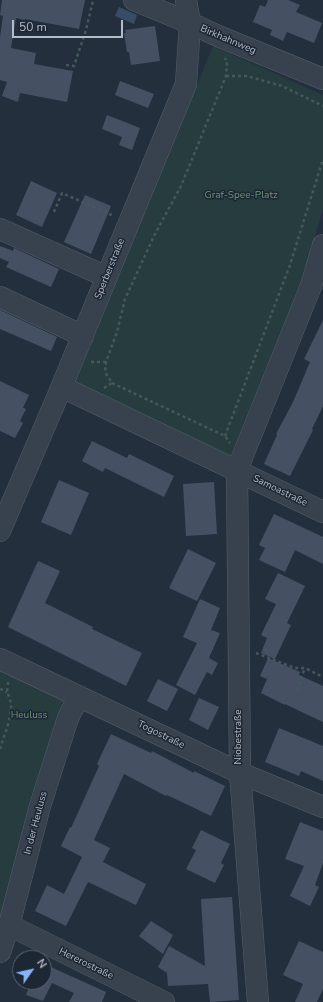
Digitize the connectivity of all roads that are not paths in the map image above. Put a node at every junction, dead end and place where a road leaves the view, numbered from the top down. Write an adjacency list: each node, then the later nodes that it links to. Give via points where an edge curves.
1 (134, 0): 3 (street, Birkhahnweg)
2 (186, 0): 3 (street, Sperberstraße)
3 (190, 23): 4 (street, Birkhahnweg); 7 (street, Sperberstraße, via 186,84)
4 (323, 79)
5 (0, 229): 7 (street)
6 (323, 245): 8 (street)
7 (107, 277): 10 (street, Sperberstraße)
8 (317, 289): 12 (street)
9 (0, 297): 10 (street)
10 (83, 336): 11 (street, Sperberstraße)
11 (62, 387): 12 (street); 14 (street, Sperberstraße)
12 (238, 468): 13 (street, Samoastraße); 17 (street, Niobestraße)
13 (323, 512)
14 (0, 531)
15 (9, 663): 16 (street, Togostraße)
16 (79, 696): 17 (street, Togostraße); 19 (street, In der Heuluss, via 68,718 40,806)
17 (240, 773): 18 (street, Togostraße); 22 (street, Niobestraße)
18 (323, 807)
19 (9, 925): 20 (street, In der Heuluss); 21 (street, Hererostraße)
20 (0, 952)
21 (164, 1002)
22 (258, 1002)

